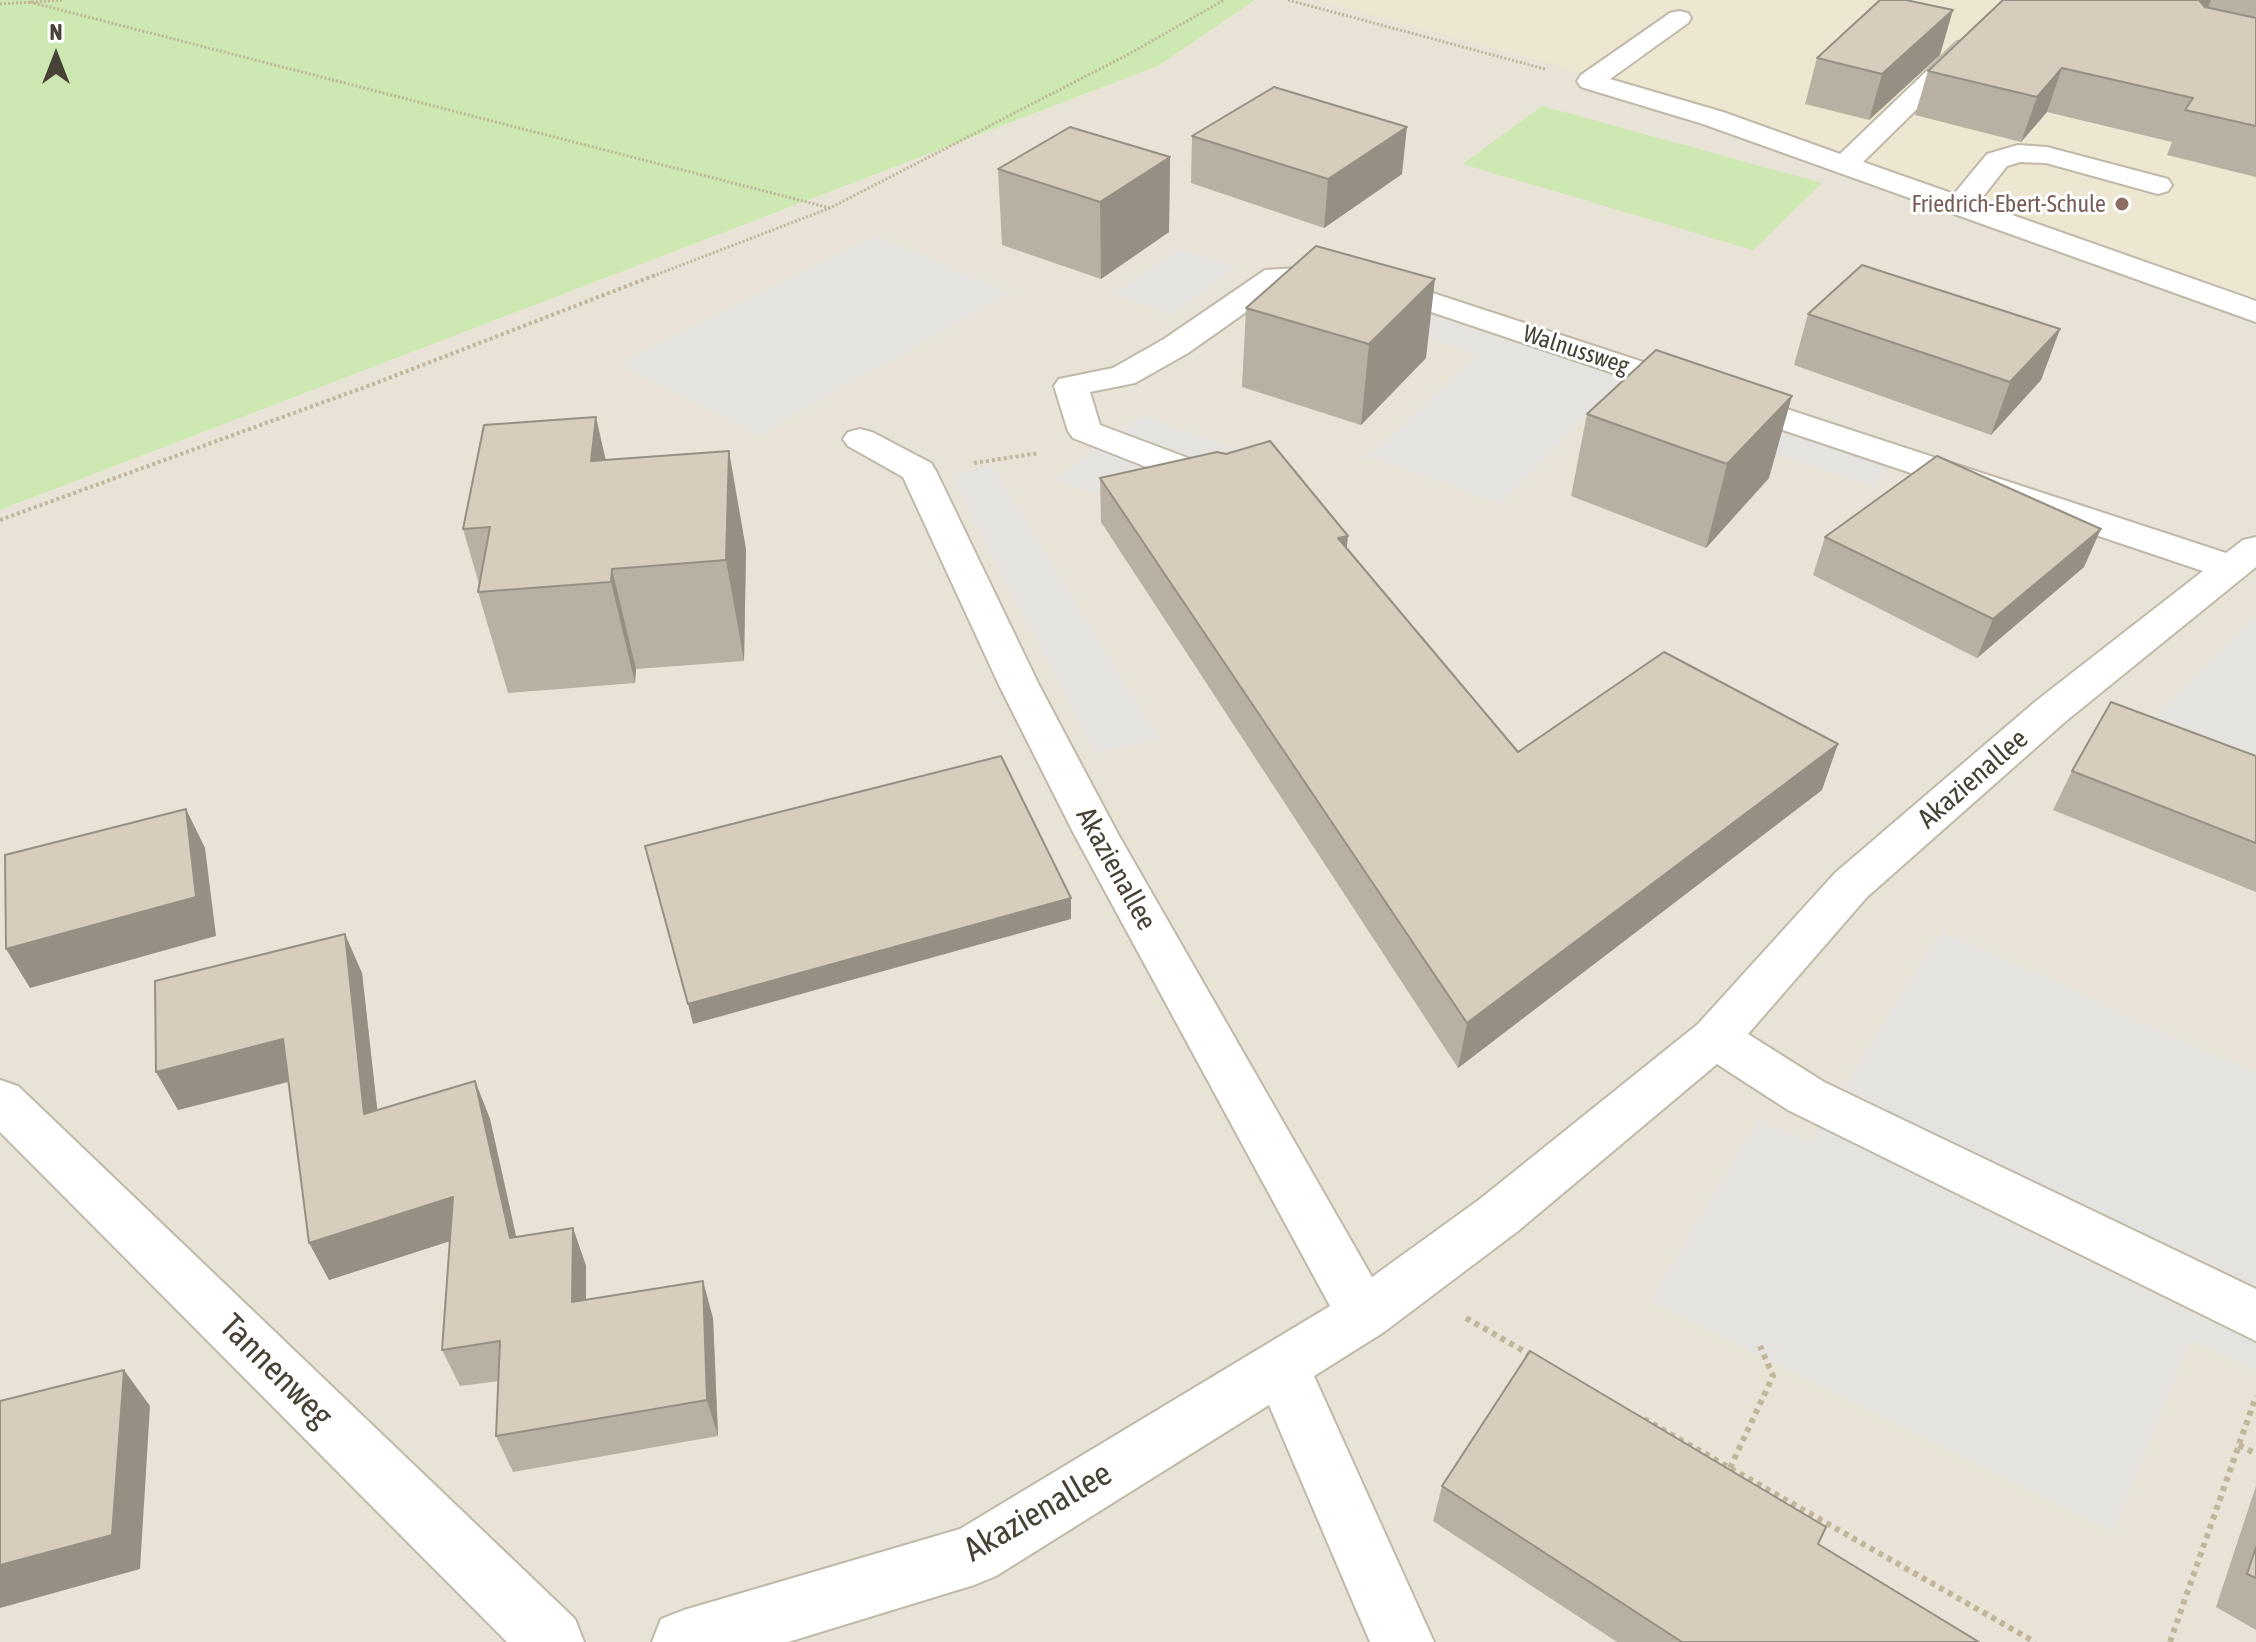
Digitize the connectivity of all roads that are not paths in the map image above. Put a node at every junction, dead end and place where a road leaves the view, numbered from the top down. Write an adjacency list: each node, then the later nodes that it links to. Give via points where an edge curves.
1 (1679, 18): 3 (street, via 1590,81)
2 (1978, 36): 3 (street)
3 (1844, 165): 5 (street)
4 (2158, 185): 5 (street, via 2047,155 2018,153 1997,160)
5 (1960, 206): 6 (street)
6 (2256, 312)
7 (860, 439): 12 (street, Akazienallee, via 918,471 1089,821)
8 (1223, 484): 9 (street, Walnussweg, via 1085,431 1071,386 1123,376 1276,277 1347,274)
9 (2244, 558): 10 (street, Akazienallee, via 2051,711 1851,885)
10 (1715, 1038): 12 (street, Akazienallee, via 1499,1215); 13 (street, via 1806,1096)
11 (0, 1100): 15 (street, Tannenweg)
12 (1364, 1315): 14 (street, Akazienallee)
13 (2256, 1316)
14 (1281, 1367): 16 (street, Akazienallee, via 974,1555); 17 (street)
15 (552, 1642)
16 (684, 1642)
17 (1402, 1642)

